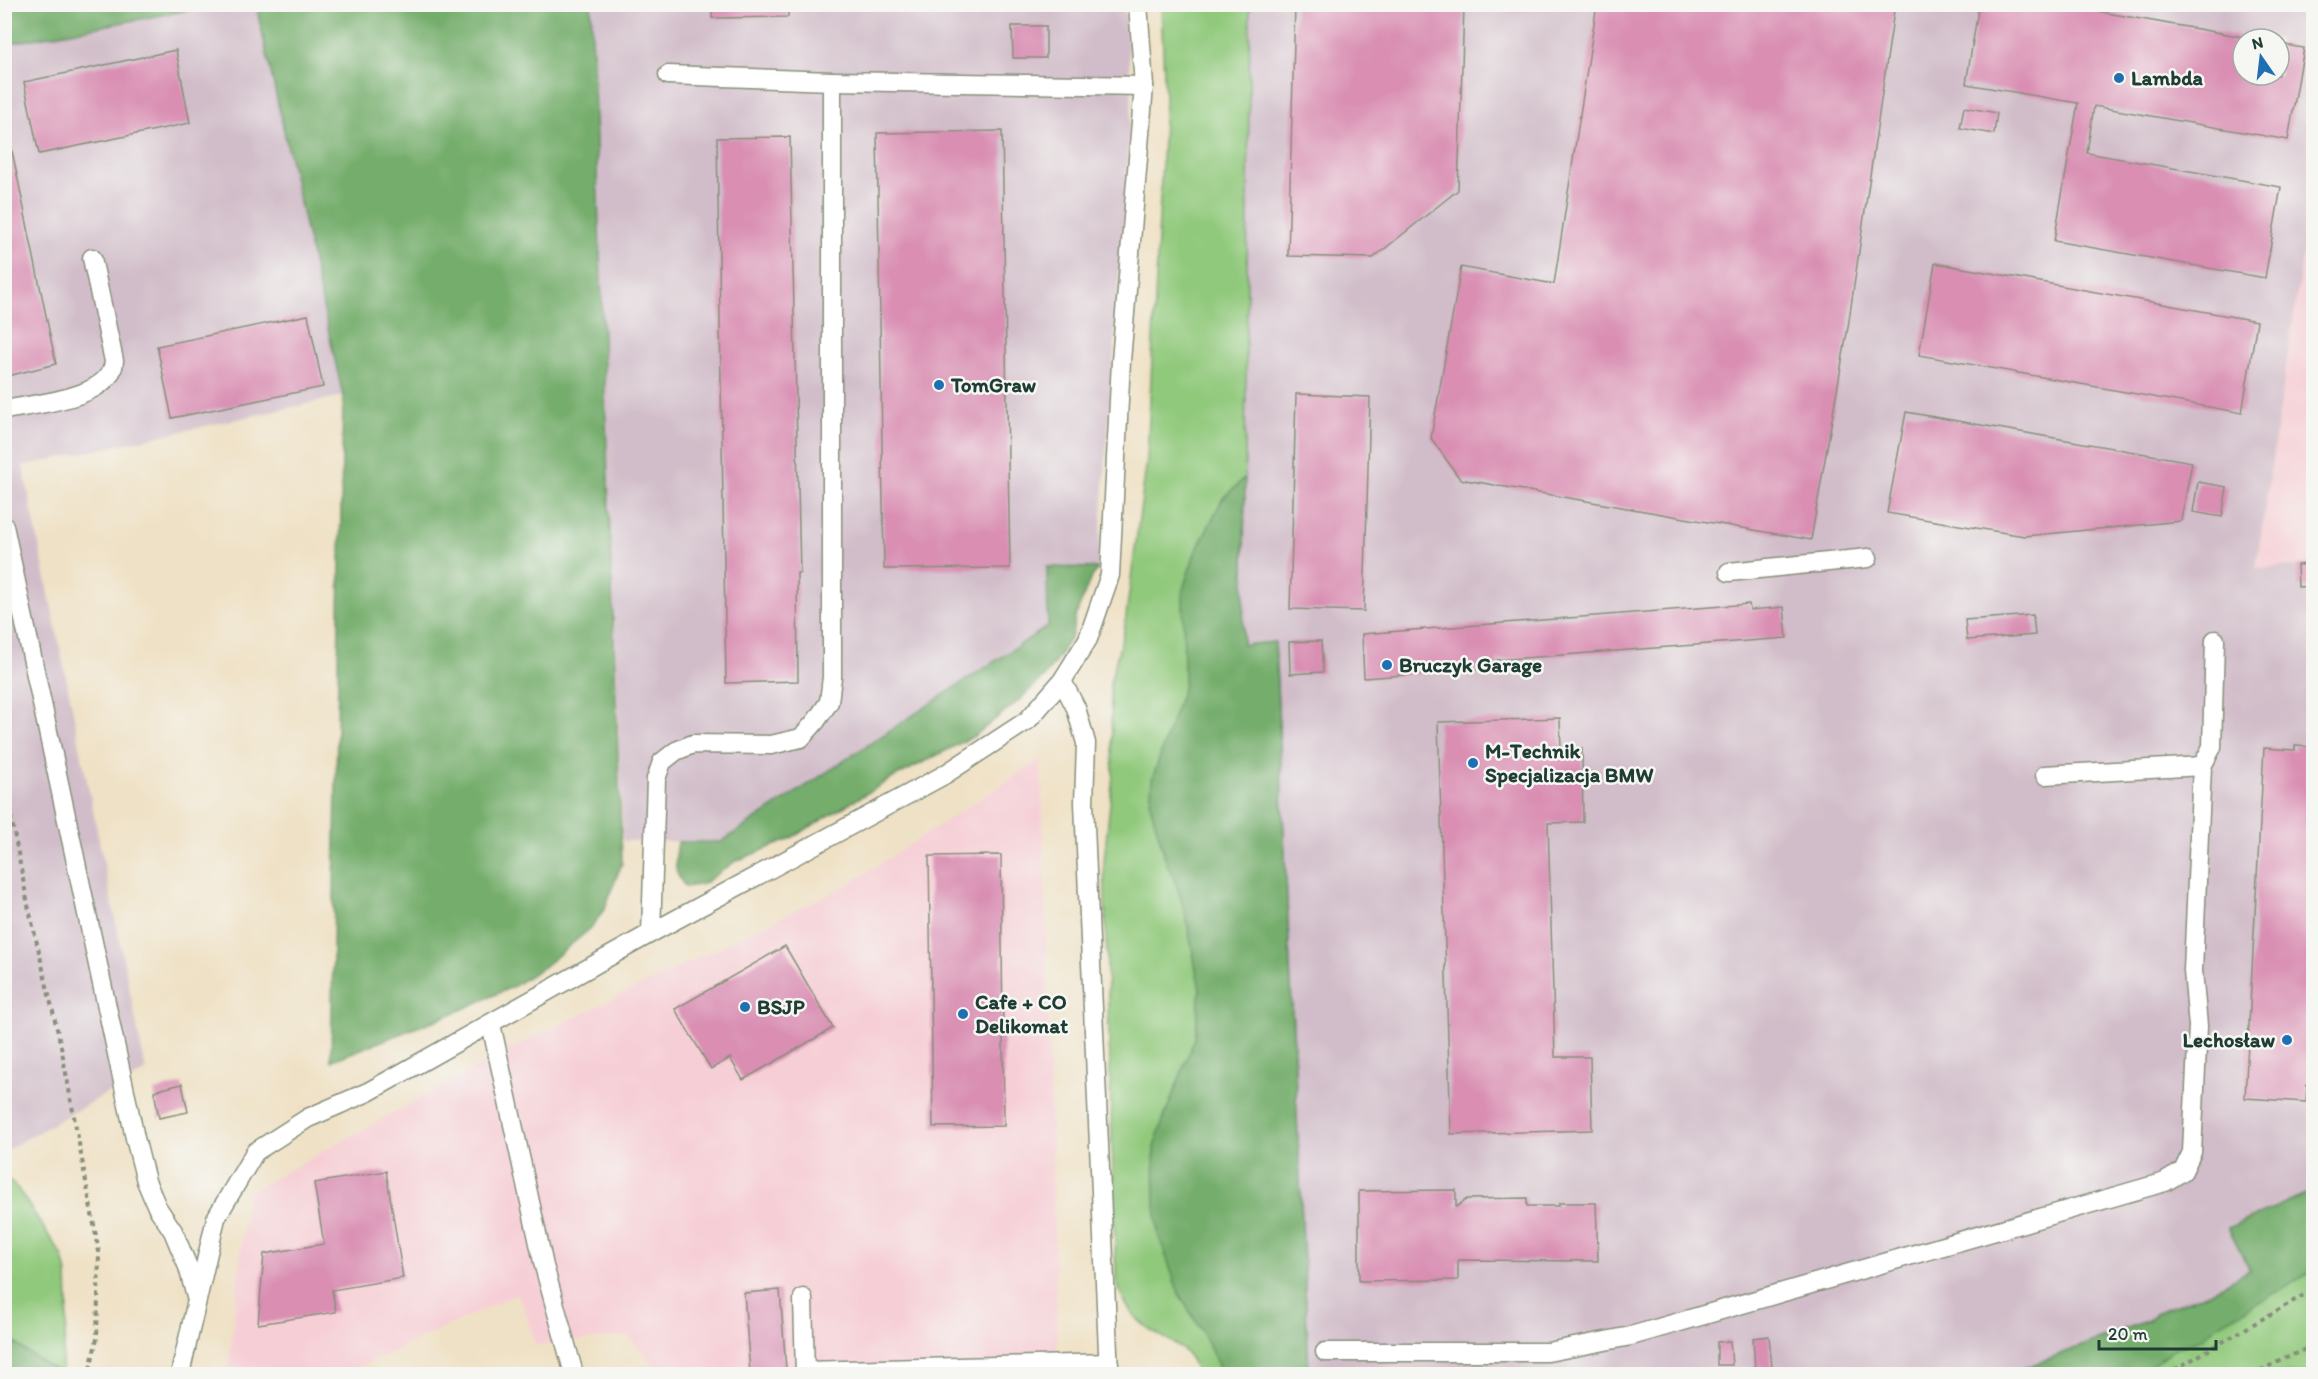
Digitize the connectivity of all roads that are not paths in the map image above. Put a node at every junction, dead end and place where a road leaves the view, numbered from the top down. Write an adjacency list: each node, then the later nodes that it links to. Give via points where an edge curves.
1 (1138, 4): 4 (lane)
2 (668, 75): 3 (lane)
3 (832, 81): 4 (lane); 14 (lane, via 829,702 801,738 771,745 693,744 662,762 656,779)
4 (1144, 86): 11 (lane, via 1121,361 1110,575 1088,639)
5 (92, 258): 6 (lane, via 113,370 96,388 83,393)
6 (4, 410)
7 (4, 526): 17 (lane, via 135,1138 147,1181 188,1267)
8 (1868, 558): 9 (lane)
9 (1729, 572)
10 (2215, 640): 12 (lane, via 2212,747)
11 (1062, 681): 14 (lane, via 1028,720 944,775); 19 (lane, via 1076,708 1086,743 1084,803)
12 (2202, 766): 13 (lane); 18 (lane, via 2193,971 2198,1026 2192,1152 2183,1171 2165,1182 1631,1336 1548,1352)
13 (2045, 775)
14 (651, 933): 15 (lane)
15 (491, 1024): 17 (lane, via 368,1092 308,1118 255,1152 216,1218); 22 (lane, via 544,1266)
16 (803, 1298): 20 (lane)
17 (197, 1302): 21 (lane)
18 (1325, 1352)
19 (1109, 1369): 20 (lane)
20 (805, 1373)
21 (180, 1374)
22 (574, 1374)

